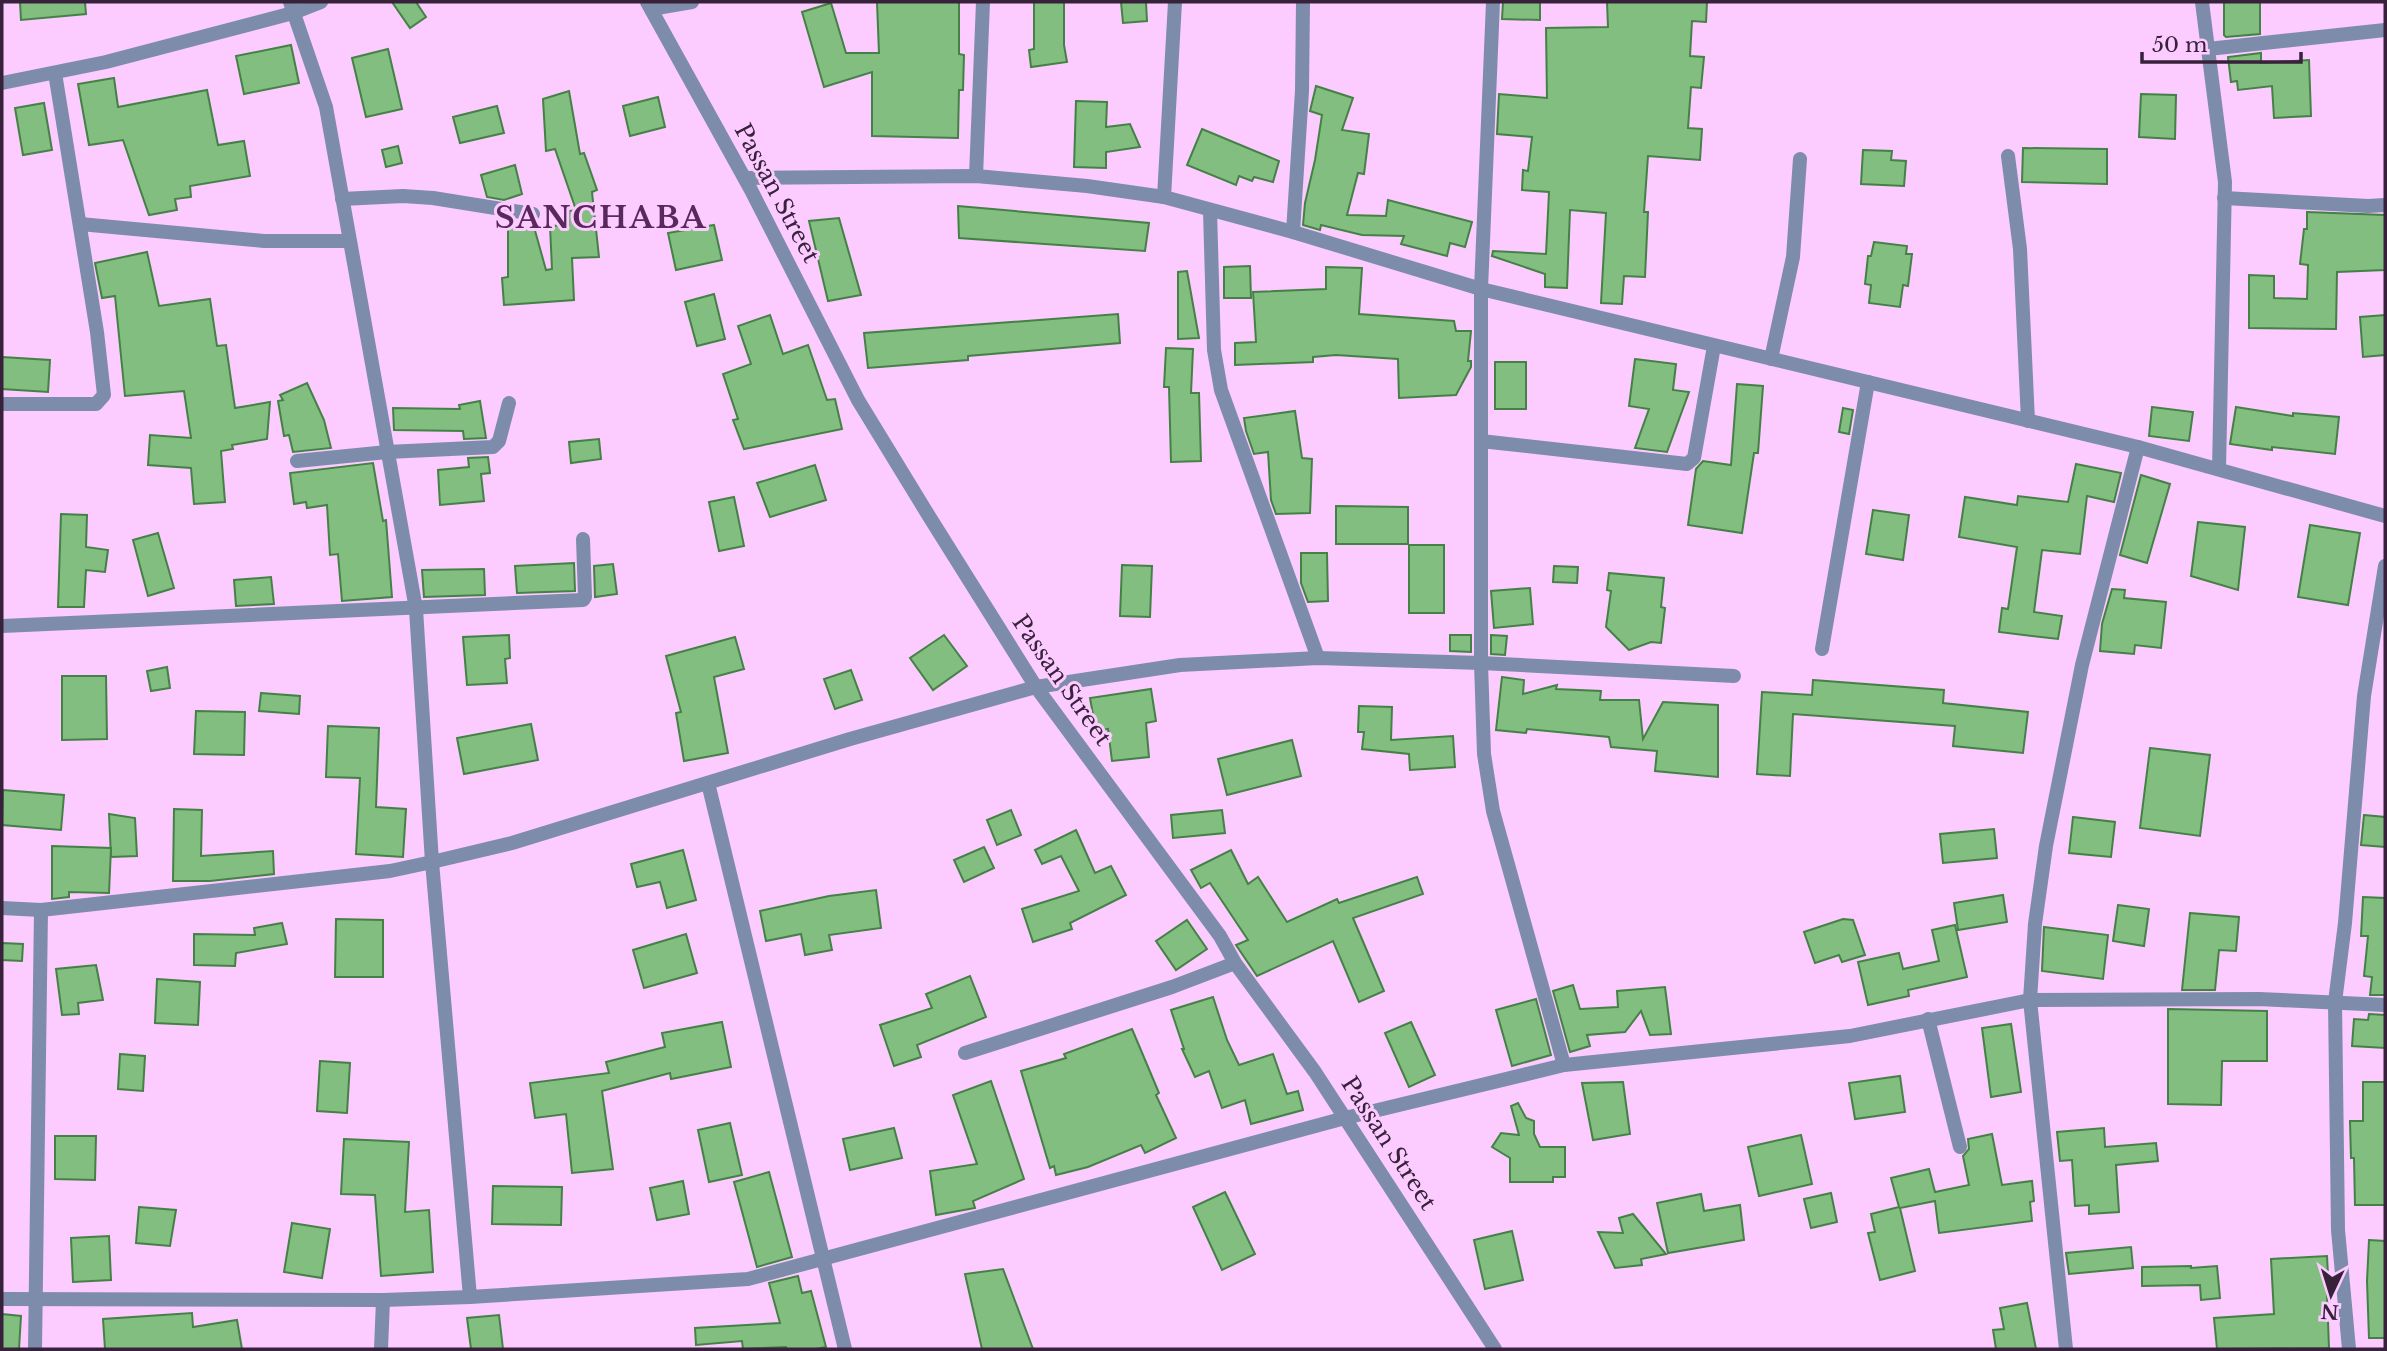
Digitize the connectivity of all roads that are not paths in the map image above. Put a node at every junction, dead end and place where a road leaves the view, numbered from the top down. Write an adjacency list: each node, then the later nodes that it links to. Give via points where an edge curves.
1 (321, 2): 9 (street)
2 (692, 2): 8 (street)
3 (983, 2): 16 (street)
4 (1175, 2): 18 (street)
5 (1303, 2): 25 (street, via 1303,91)
6 (1493, 2): 27 (street)
7 (2202, 2): 11 (street)
8 (649, 5): 17 (street, Passan Street)
9 (292, 8): 12 (street); 20 (street, via 326,107)
10 (2385, 30): 11 (street)
11 (2208, 49): 19 (street)
12 (55, 73): 13 (street); 24 (street)
13 (2, 83)
14 (2008, 156): 33 (street, via 2020,249)
15 (1800, 159): 29 (street, via 1793,257)
16 (976, 176): 17 (street); 18 (street)
17 (745, 178): 48 (street, Passan Street, via 858,400)
18 (1164, 197): 22 (street)
19 (2224, 198): 21 (street); 38 (street)
20 (342, 199): 23 (street, via 433,198); 26 (street)
21 (2385, 205)
22 (1210, 211): 25 (street); 45 (street, via 1214,350 1221,390)
23 (533, 214)
24 (80, 224): 26 (street, via 264,241); 31 (street, via 104,395 96,404)
25 (1293, 232): 27 (street)
26 (349, 241): 36 (street)
27 (1481, 289): 28 (street); 34 (street)
28 (1714, 346): 29 (street); 34 (street, via 1694,458 1687,464)
29 (1771, 359): 30 (street)
30 (1868, 382): 33 (street); 44 (street)
31 (2, 404)
32 (509, 404): 36 (street, via 499,442 493,447)
33 (2028, 421): 35 (street)
34 (1481, 441): 46 (street)
35 (2138, 447): 38 (street); 54 (street, via 2082,664 2046,846)
36 (387, 452): 37 (street); 42 (street)
37 (297, 461)
38 (2219, 468): 39 (street)
39 (2385, 516)
40 (583, 539): 42 (street, via 583,600)
41 (2385, 566): 55 (street, via 2364,696)
42 (416, 609): 43 (street); 50 (street)
43 (2, 626)
44 (1822, 649)
45 (1318, 657): 46 (street); 48 (street, via 1180,665)
46 (1481, 663): 47 (street); 59 (street, via 1484,754 1493,810)
47 (1734, 676)
48 (1036, 687): 49 (street); 53 (street, Passan Street, via 1220,936)
49 (708, 783): 50 (street); 62 (street)
50 (432, 863): 52 (street); 63 (street)
51 (2, 908): 52 (street)
52 (41, 910): 64 (street)
53 (1235, 963): 58 (street); 60 (street, Passan Street)
54 (2030, 1000): 55 (street); 57 (street); 71 (street)
55 (2335, 1002): 56 (street); 72 (street, via 2338,1230)
56 (2385, 1005)
57 (1928, 1019): 59 (street, via 1850,1036); 61 (street)
58 (965, 1053)
59 (1564, 1065): 60 (street)
60 (1345, 1118): 62 (street); 70 (street, Passan Street)
61 (1960, 1147)
62 (823, 1260): 63 (street, via 748,1279); 69 (street)
63 (470, 1297): 66 (street)
64 (36, 1298): 65 (street); 66 (street); 67 (street)
65 (2, 1299)
66 (383, 1300): 68 (street)
67 (35, 1349)
68 (381, 1349)
69 (845, 1349)
70 (1495, 1349)
71 (2066, 1349)
72 (2350, 1349)

